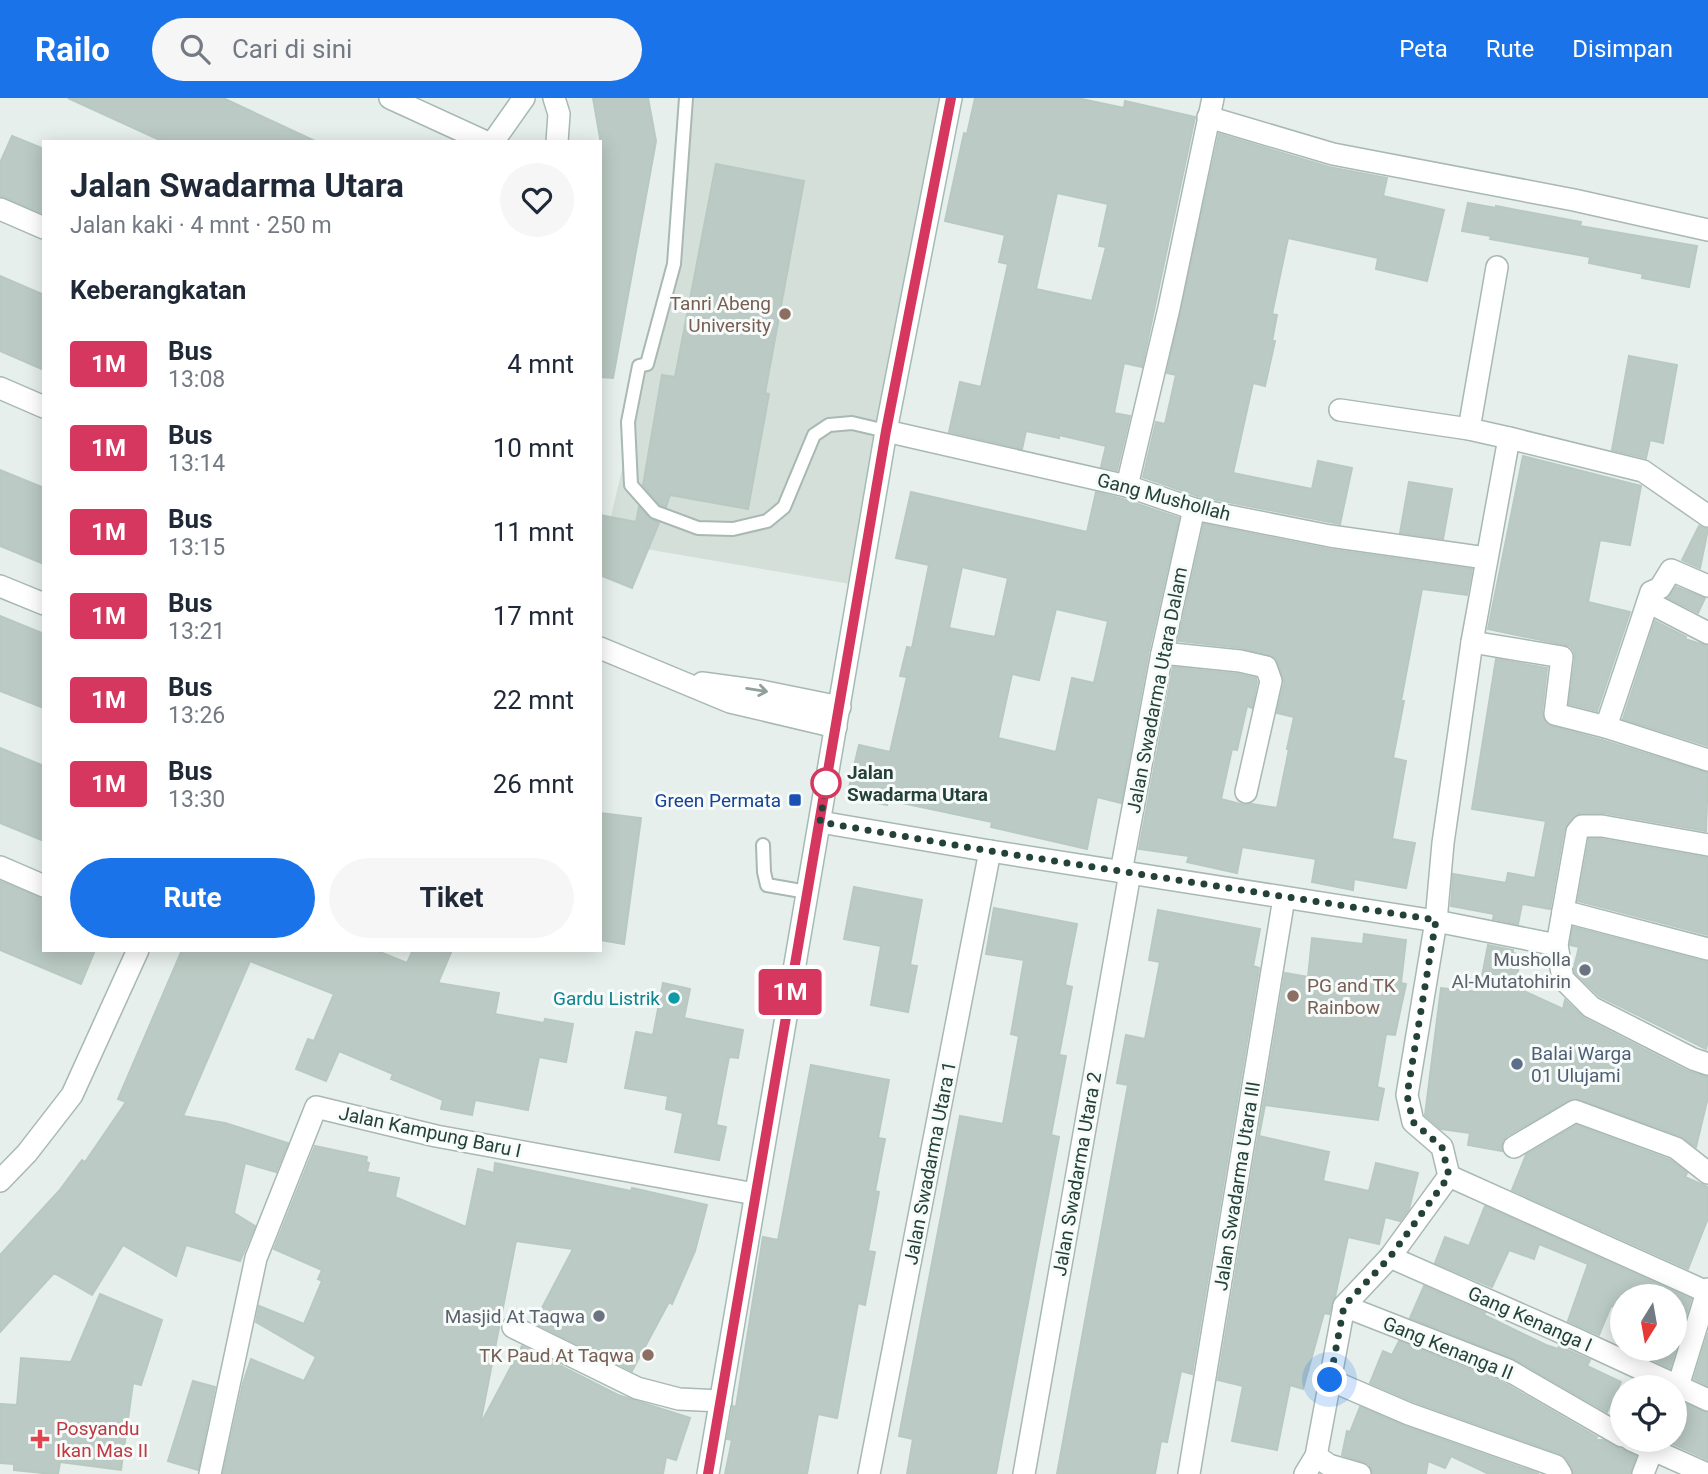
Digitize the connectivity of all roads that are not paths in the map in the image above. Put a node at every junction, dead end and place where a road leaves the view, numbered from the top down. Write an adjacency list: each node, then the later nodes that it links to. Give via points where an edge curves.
1 (390, 98): 7 (street)
2 (524, 98): 8 (street)
3 (554, 98): 9 (street, via 559,114)
4 (686, 98): 18 (lane, via 674,264 647,364 639,366 628,422 631,485 655,512 698,528 733,530 767,521 785,507 814,435 829,425 852,423)
5 (951, 98): 18 (street)
6 (1210, 107): 12 (street, via 1333,154); 20 (street)
7 (482, 140)
8 (494, 140)
9 (557, 140)
10 (0, 209): 11 (street)
11 (42, 227)
12 (1708, 230)
13 (1497, 267): 17 (street)
14 (0, 388): 15 (street)
15 (42, 406)
16 (1340, 410): 17 (street)
17 (1469, 429): 19 (street)
18 (886, 431): 20 (street, Gang Mushollah); 32 (street)
19 (1509, 438): 22 (street, via 1643,471); 23 (street)
20 (1127, 486): 21 (street, Gang Mushollah)
21 (1194, 509): 23 (street, Gang Mushollah, via 1330,536); 31 (street, Jalan Swadarma Utara Dalam)
22 (1708, 516)
23 (1486, 558): 29 (street)
24 (0, 586): 27 (street)
25 (1708, 586): 26 (street, via 1671,570)
26 (1648, 601): 28 (street); 33 (street)
27 (42, 603)
28 (1708, 634)
29 (1472, 642): 33 (street, via 1562,657 1555,714); 46 (street)
30 (602, 649): 32 (street, via 672,680 761,691)
31 (1162, 653): 35 (street, via 1266,667 1271,681); 41 (street, Jalan Swadarma Utara Dalam)
32 (838, 717): 36 (street)
33 (1606, 727): 34 (street)
34 (1708, 760)
35 (1246, 792)
36 (820, 822): 39 (street); 43 (street)
37 (763, 845): 43 (lane, via 768,885)
38 (1708, 845): 45 (street, via 1583,826 1577,832)
39 (990, 851): 41 (street); 72 (street, Jalan Swadarma Utara 1)
40 (0, 867): 42 (street)
41 (1126, 873): 44 (street); 73 (street, Jalan Swadarma Utara 2)
42 (42, 885)
43 (807, 892): 55 (street)
44 (1284, 898): 46 (street); 74 (street, Jalan Swadarma Utara III)
45 (1563, 911): 47 (street); 48 (street)
46 (1436, 920): 47 (street); 53 (street, via 1407,1095 1413,1122 1442,1147)
47 (1557, 944): 50 (street, via 1563,979 1591,1007)
48 (1708, 949)
49 (137, 952): 54 (street, via 72,1095)
50 (1708, 1064)
51 (1514, 1147): 52 (street, via 1574,1111 1676,1148)
52 (1708, 1173)
53 (1449, 1176): 56 (street); 57 (street)
54 (0, 1181)
55 (755, 1194): 65 (street); 70 (street, Jalan Kampung Baru I, via 436,1136 316,1107 256,1258)
56 (1390, 1257): 58 (street); 60 (street, Gang Kenanga I, via 1574,1338)
57 (1707, 1291): 61 (street)
58 (1344, 1306): 62 (street); 66 (street, Gang Kenanga II, via 1508,1370)
59 (513, 1327): 65 (street, via 637,1388 672,1398)
60 (1645, 1375)
61 (1682, 1375)
62 (1330, 1380): 69 (street); 76 (street, via 1409,1415 1556,1466)
63 (1687, 1395): 64 (street, Gang Kenanga I)
64 (1708, 1400)
65 (721, 1401): 71 (street)
66 (1610, 1429)
67 (1651, 1452): 77 (street)
68 (1667, 1452): 78 (street)
69 (1310, 1465): 75 (street)
70 (210, 1474)
71 (708, 1474)
72 (869, 1474)
73 (1024, 1474)
74 (1189, 1474)
75 (1360, 1474)
76 (1561, 1474)
77 (1643, 1474)
78 (1707, 1474)

